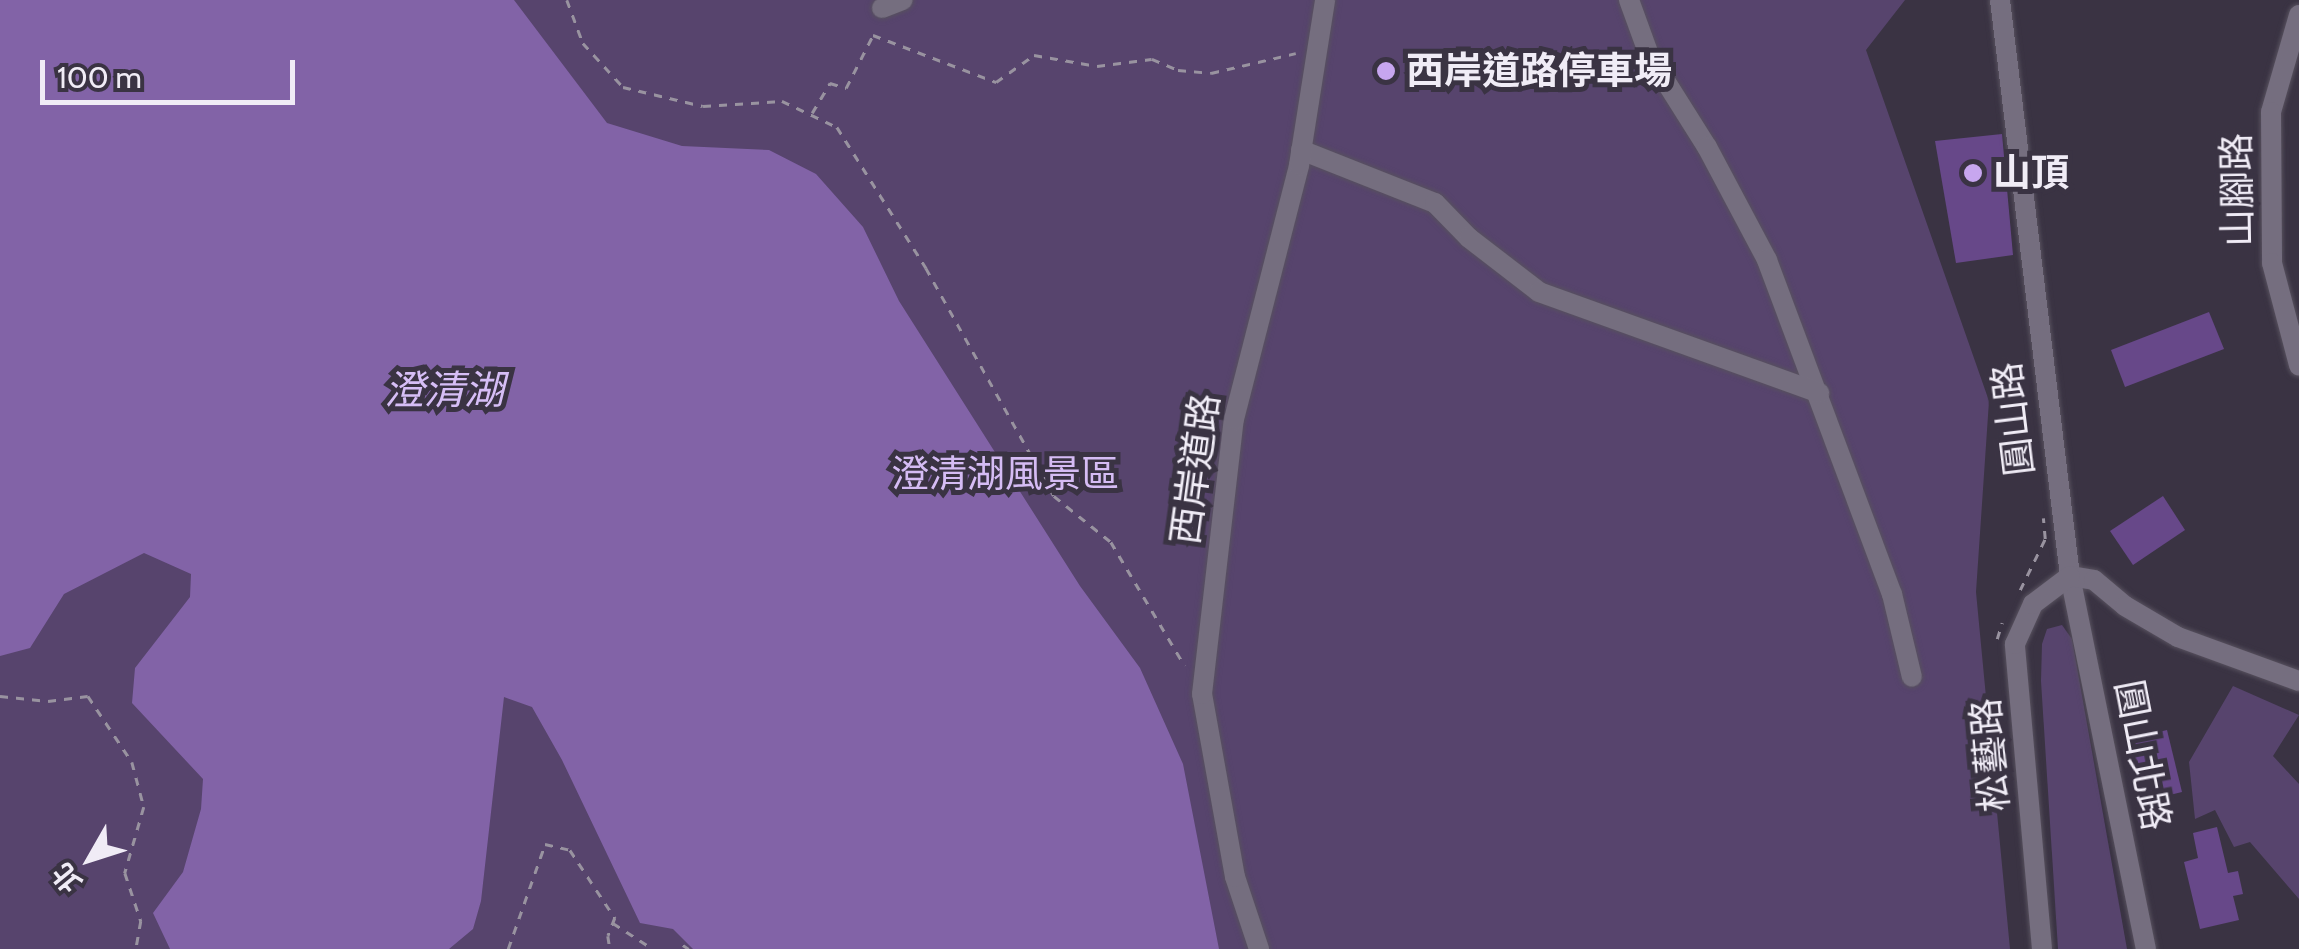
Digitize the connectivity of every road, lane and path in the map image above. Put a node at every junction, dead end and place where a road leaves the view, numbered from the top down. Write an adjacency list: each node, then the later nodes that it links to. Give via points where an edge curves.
1 (567, 0): 9 (path, via 583,43 623,87 703,106 782,101)
2 (903, 0): 6 (street)
3 (1325, 0): 8 (street, 西岸道路)
4 (1629, 0): 12 (street, via 1649,56 1767,260)
5 (2000, 0): 13 (street, 圓山路)
6 (882, 8)
7 (2299, 15): 11 (street, 山腳路, via 2271,112 2272,263)
8 (1317, 48): 9 (path, via 1211,73 1152,60 1097,66 1034,56 996,82 873,36 846,88 830,83); 10 (street, 西岸道路)
9 (812, 112): 14 (path, via 836,127 926,268 1054,496 1111,542)
10 (1301, 150): 12 (street, via 1435,203 1539,292); 25 (street, 西岸道路, via 1234,419 1202,694 1235,877)
11 (2299, 365)
12 (1819, 393): 15 (street, via 1892,594)
13 (2070, 576): 16 (street, via 2094,580 2178,636); 26 (street, 松藝路, via 2033,604 2014,644); 27 (street, 圓山北路)
14 (1190, 674)
15 (1912, 677)
16 (2299, 681)
17 (0, 696): 20 (path, via 88,696 132,762 144,807 124,872 141,921)
18 (613, 923): 21 (path, via 616,918 570,850 545,844); 22 (path); 23 (path)
19 (683, 945): 24 (path)
20 (136, 949)
21 (508, 949)
22 (610, 949)
23 (653, 949)
24 (689, 949)
25 (1259, 949)
26 (2042, 949)
27 (2146, 949)

